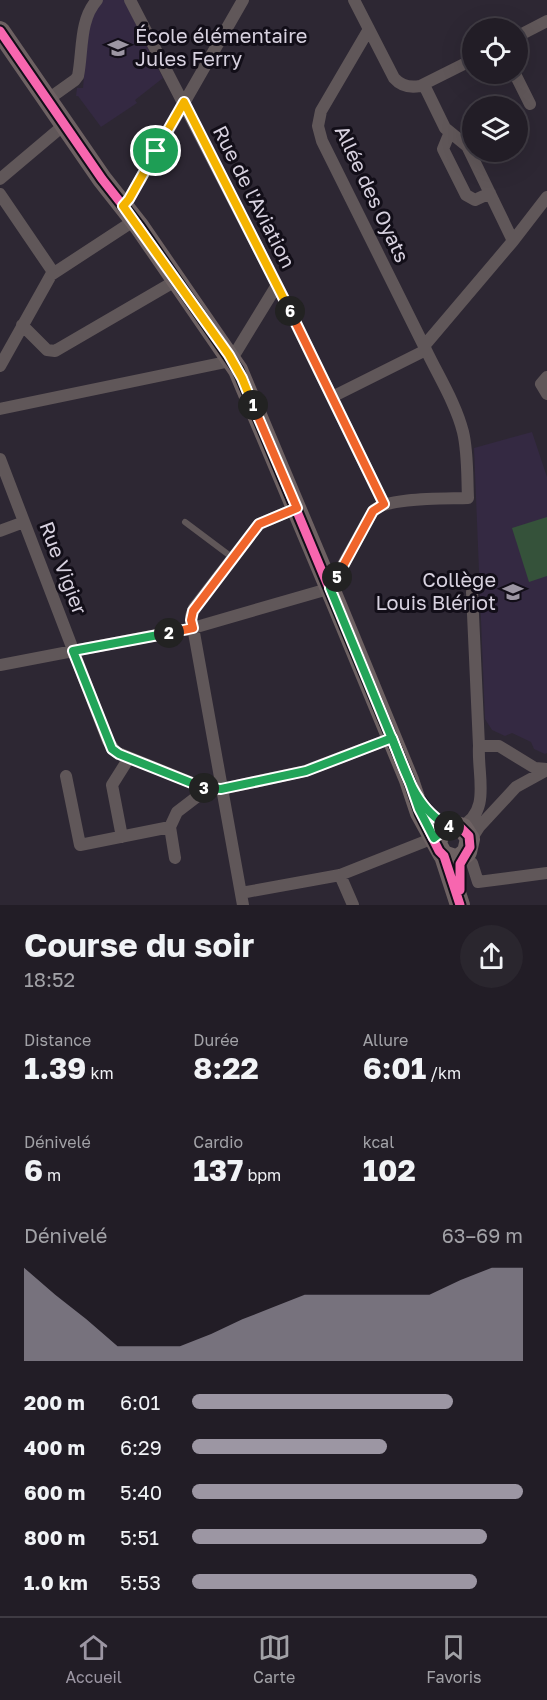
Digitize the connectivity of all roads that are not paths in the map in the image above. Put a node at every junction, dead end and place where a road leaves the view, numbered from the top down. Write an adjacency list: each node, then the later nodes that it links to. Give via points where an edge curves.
1 (97, 0): 12 (street, via 86,17 78,76)
2 (130, 0): 13 (street, Rue de l'Aviation)
3 (243, 0): 13 (street)
4 (354, 0): 6 (street)
5 (547, 21): 8 (street)
6 (369, 29): 11 (street, via 396,81 411,87); 27 (street, Allée des Oyats, via 321,111 319,130)
7 (0, 31): 12 (main road)
8 (528, 31)
9 (462, 65): 11 (street)
10 (520, 84): 14 (street)
11 (424, 85): 16 (street)
12 (47, 100): 15 (main road)
13 (184, 102): 21 (street, via 129,199); 25 (street, Rue de l'Aviation)
14 (530, 104)
15 (64, 125): 17 (street); 21 (main road)
16 (450, 132): 18 (street, via 465,143); 18 (street, via 443,149 466,195 475,200)
17 (0, 179)
18 (490, 193): 22 (street)
19 (0, 194): 23 (street)
20 (547, 197): 22 (street)
21 (129, 213): 23 (street); 24 (main road)
22 (513, 240): 27 (street)
23 (53, 272): 26 (street)
24 (177, 280): 26 (street, via 55,351 47,350); 28 (main road)
25 (277, 285): 28 (street); 32 (street, Rue de l'Aviation)
26 (22, 325): 29 (street)
27 (425, 348): 32 (street); 35 (street, Allée des Oyats, via 462,428 468,498)
28 (231, 359): 33 (street); 36 (main road)
29 (0, 366)
30 (547, 377): 31 (street, via 541,384)
31 (547, 394)
32 (332, 397): 35 (street, Rue de l'Aviation)
33 (0, 409)
34 (0, 459): 37 (street, Rue Vigier)
35 (384, 504): 41 (street, via 373,511)
36 (297, 508): 40 (street, via 259,524); 41 (main road)
37 (24, 522): 39 (street); 44 (street, Rue Vigier)
38 (185, 522): 40 (lane)
39 (0, 531)
40 (233, 558): 43 (street, via 193,611)
41 (330, 588): 43 (street); 46 (main road)
42 (472, 592): 47 (street)
43 (193, 628): 44 (street); 54 (street)
44 (73, 651): 45 (street); 48 (street, Rue Vigier, via 110,745)
45 (0, 665)
46 (392, 738): 54 (street, Rue Vigier, via 306,771); 57 (main road, via 409,780)
47 (478, 746): 49 (street, via 496,745); 57 (street, via 480,807)
48 (129, 758): 53 (street, Rue Vigier); 56 (street, via 112,785)
49 (519, 758): 50 (street, via 535,768); 52 (street, via 524,772)
50 (547, 769): 52 (street)
51 (66, 776): 56 (street, via 80,845)
52 (516, 787): 57 (street, via 479,827)
53 (207, 789): 54 (street, Rue Vigier); 55 (street, via 177,812)
54 (221, 789): 61 (street)
55 (170, 826): 56 (street); 58 (street)
56 (122, 837)
57 (452, 843): 59 (street, via 478,882); 60 (street); 63 (main road)
58 (176, 858)
59 (547, 873)
60 (340, 875): 61 (street); 62 (street)
61 (242, 899)
62 (353, 905)
63 (461, 905)

